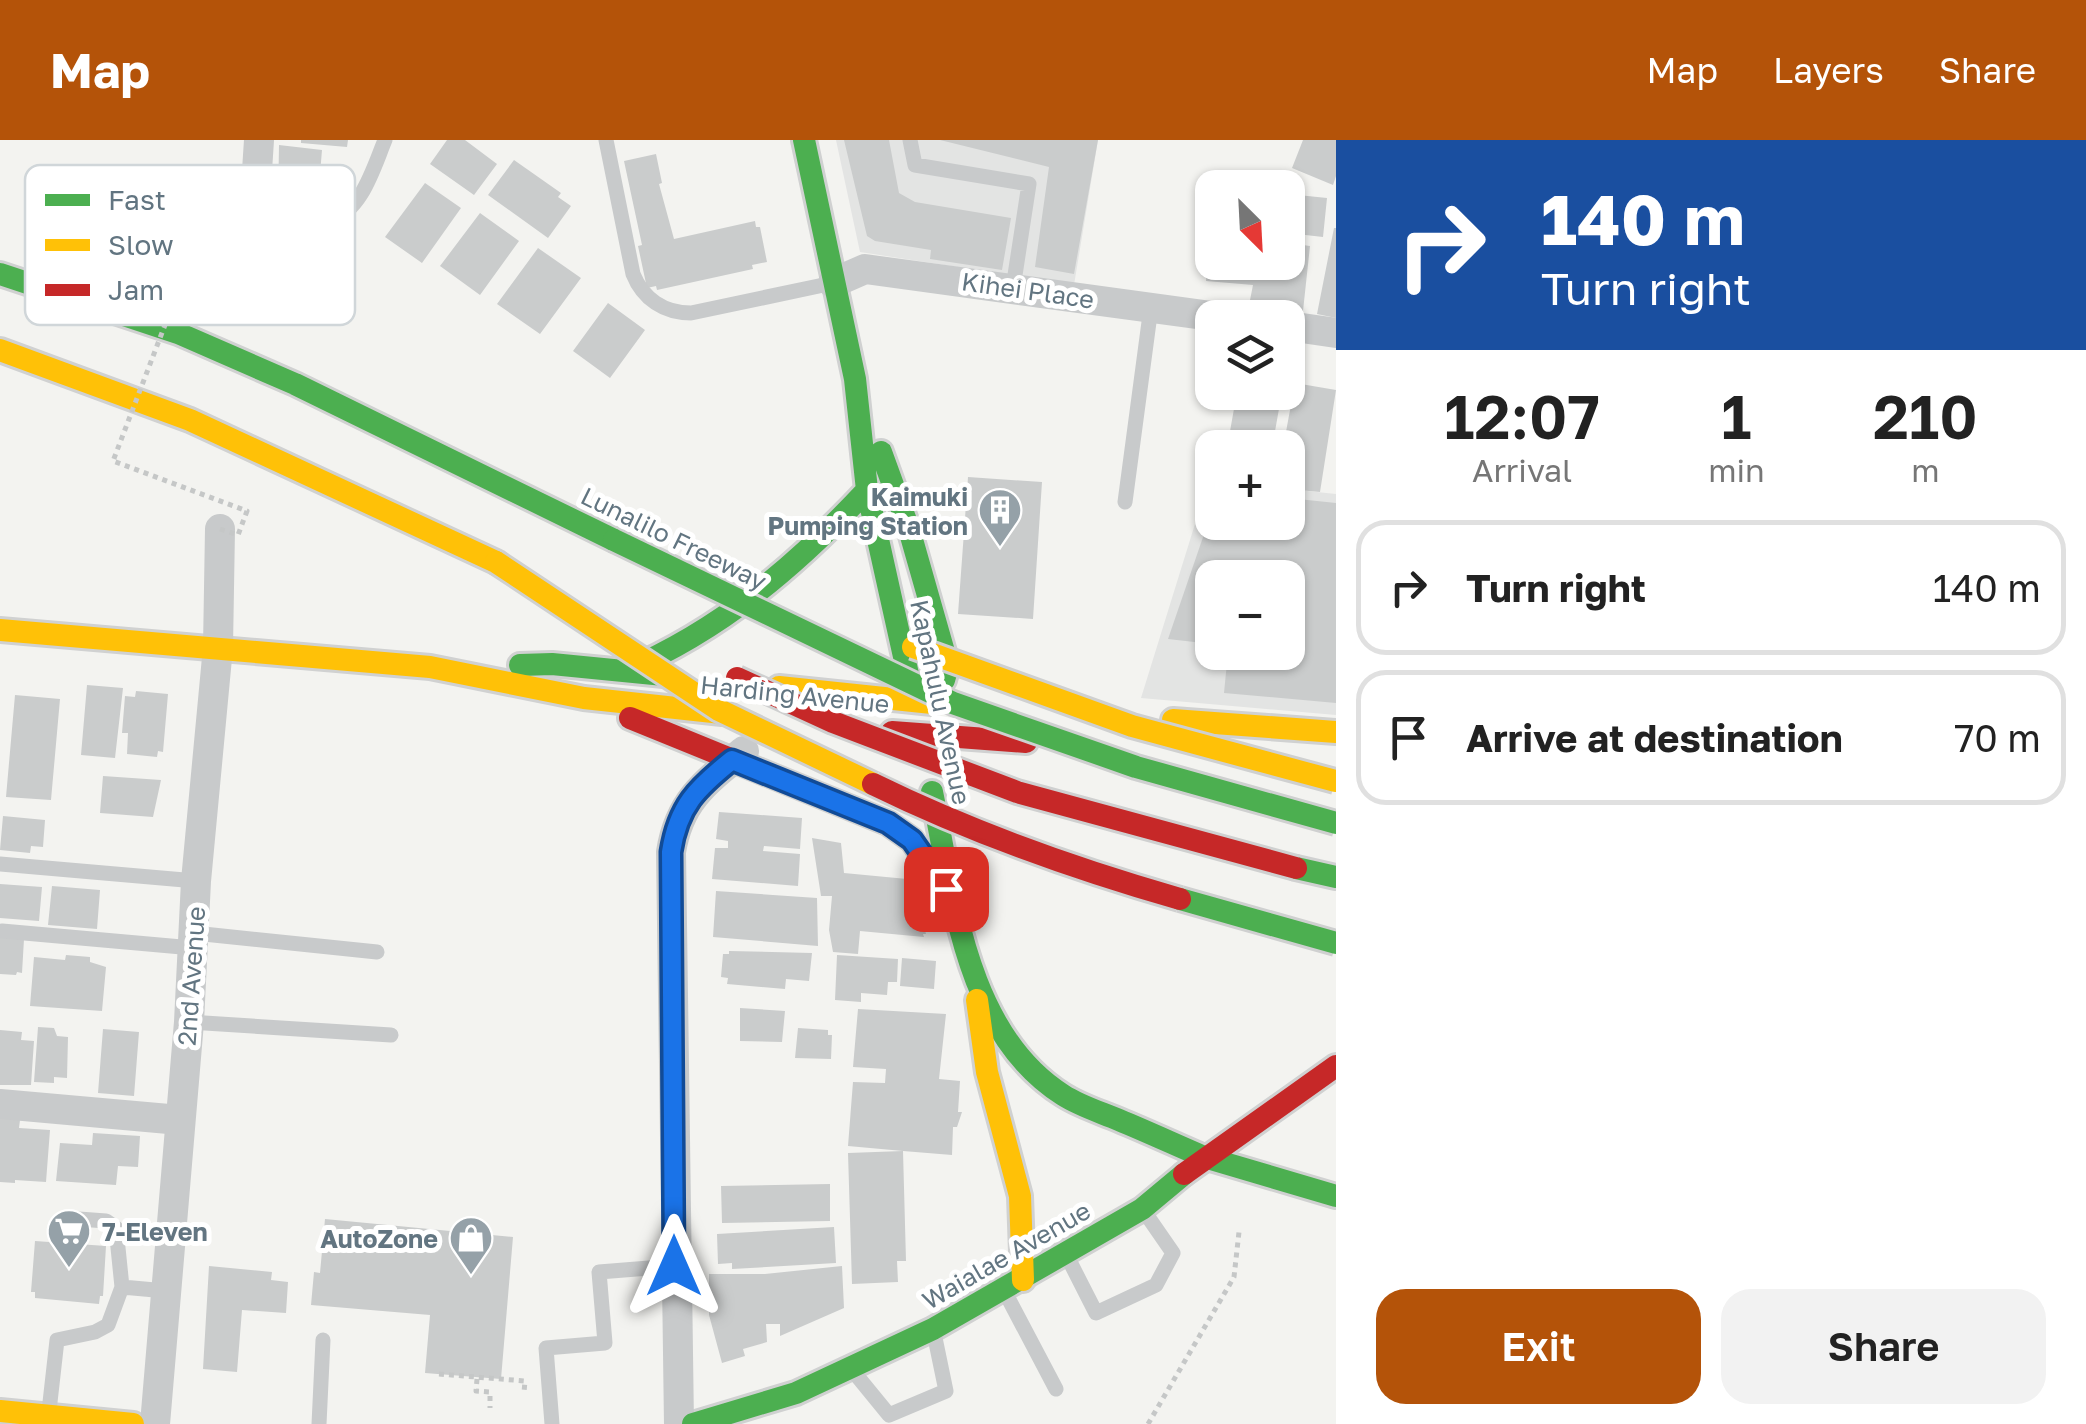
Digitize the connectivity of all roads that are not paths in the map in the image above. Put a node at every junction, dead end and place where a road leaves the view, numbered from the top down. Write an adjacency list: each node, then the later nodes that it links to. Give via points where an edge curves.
1 (259, 140): 6 (street)
2 (385, 140): 7 (lane)
3 (606, 140): 10 (lane, via 633,274 656,304 690,313)
4 (804, 140): 10 (main road, Kapahulu Avenue)
5 (910, 140): 11 (lane, via 915,165 1029,184)
6 (257, 165)
7 (355, 204)
8 (0, 274): 9 (main road, Lunalilo Freeway)
9 (25, 282)
10 (832, 283): 11 (street, Kihei Place, via 865,269); 18 (main road, Kapahulu Avenue)
11 (1012, 288): 12 (street, Kihei Place)
12 (1151, 307): 13 (street, Kihei Place); 20 (lane)
13 (1195, 313)
14 (154, 325): 22 (main road, Lunalilo Freeway, via 295,384)
15 (1305, 328): 16 (street)
16 (1336, 333)
17 (0, 350): 23 (main road, via 280,458)
18 (855, 379): 19 (main road, Kapahulu Avenue); 28 (main road, via 909,529)
19 (866, 490): 30 (main road, via 809,550 694,640); 32 (main road, Kapahulu Avenue)
20 (1124, 502)
21 (220, 529): 27 (street, 2nd Avenue)
22 (614, 540): 24 (main road, bridge); 41 (main road, Lunalilo Freeway, bridge, via 952,703 1136,767)
23 (496, 562): 43 (main road, bridge, via 833,722 1017,792); 48 (main road, bridge, via 719,710 947,820 1124,882)
24 (789, 598)
25 (0, 630): 27 (main road, Harding Avenue)
26 (876, 632): 40 (main road, bridge, via 1132,726)
27 (218, 647): 29 (main road, Harding Avenue); 44 (street, 2nd Avenue)
28 (948, 666): 33 (main road); 34 (main road)
29 (430, 668): 30 (main road, Harding Avenue, via 552,664); 31 (main road, Harding Avenue)
30 (625, 671): 32 (main road, Harding Avenue)
31 (584, 698): 35 (main road, Harding Avenue); 38 (main road)
32 (913, 700): 33 (main road, Harding Avenue); 37 (main road, Kapahulu Avenue)
33 (938, 704): 34 (main road, Harding Avenue); 37 (main road)
34 (1007, 708): 36 (main road, Harding Avenue)
35 (782, 720): 37 (main road, Harding Avenue); 38 (street)
36 (1336, 732)
37 (920, 734): 39 (main road, Harding Avenue); 45 (main road, Kapahulu Avenue)
38 (732, 760): 45 (main road, via 888,823 912,840); 61 (street, via 697,789 675,824 671,852)
39 (1336, 761)
40 (1336, 781)
41 (1336, 823)
42 (0, 864): 44 (lane)
43 (1336, 877)
44 (196, 881): 47 (street, 2nd Avenue)
45 (958, 910): 50 (main road, Kapahulu Avenue)
46 (2, 931): 47 (lane)
47 (193, 941): 49 (lane); 51 (street, 2nd Avenue)
48 (1336, 943)
49 (378, 952)
50 (974, 970): 56 (main road, Kapahulu Avenue, via 995,1017 1036,1075 1056,1091); 62 (main road, via 987,1072 1020,1196)
51 (188, 1022): 52 (lane); 55 (street, 2nd Avenue)
52 (391, 1036)
53 (1336, 1066): 56 (main road, Waialae Avenue)
54 (0, 1104): 55 (street)
55 (180, 1120): 64 (street, 2nd Avenue)
56 (1204, 1157): 57 (main road); 58 (main road, Waialae Avenue)
57 (1336, 1196)
58 (1142, 1208): 60 (main road, Waialae Avenue); 60 (lane, via 1174,1252 1156,1286 1096,1313)
59 (65, 1218): 63 (lane, via 116,1228)
60 (1066, 1254): 62 (main road, Waialae Avenue)
61 (674, 1266): 75 (lane, via 600,1272 605,1343 546,1348); 76 (street)
62 (1014, 1285): 65 (main road, Waialae Avenue); 68 (lane)
63 (122, 1287): 64 (lane); 70 (lane, via 108,1324 57,1340)
64 (166, 1291): 73 (street, 2nd Avenue)
65 (933, 1329): 67 (main road, Waialae Avenue); 71 (lane, via 946,1391)
66 (323, 1340): 74 (lane)
67 (850, 1367): 71 (lane); 77 (main road, Waialae Avenue, via 796,1394)
68 (1056, 1389)
69 (0, 1411): 70 (main road)
70 (48, 1416): 72 (main road)
71 (884, 1419)
72 (133, 1424)
73 (155, 1424)
74 (319, 1424)
75 (552, 1424)
76 (679, 1424)
77 (693, 1424)

